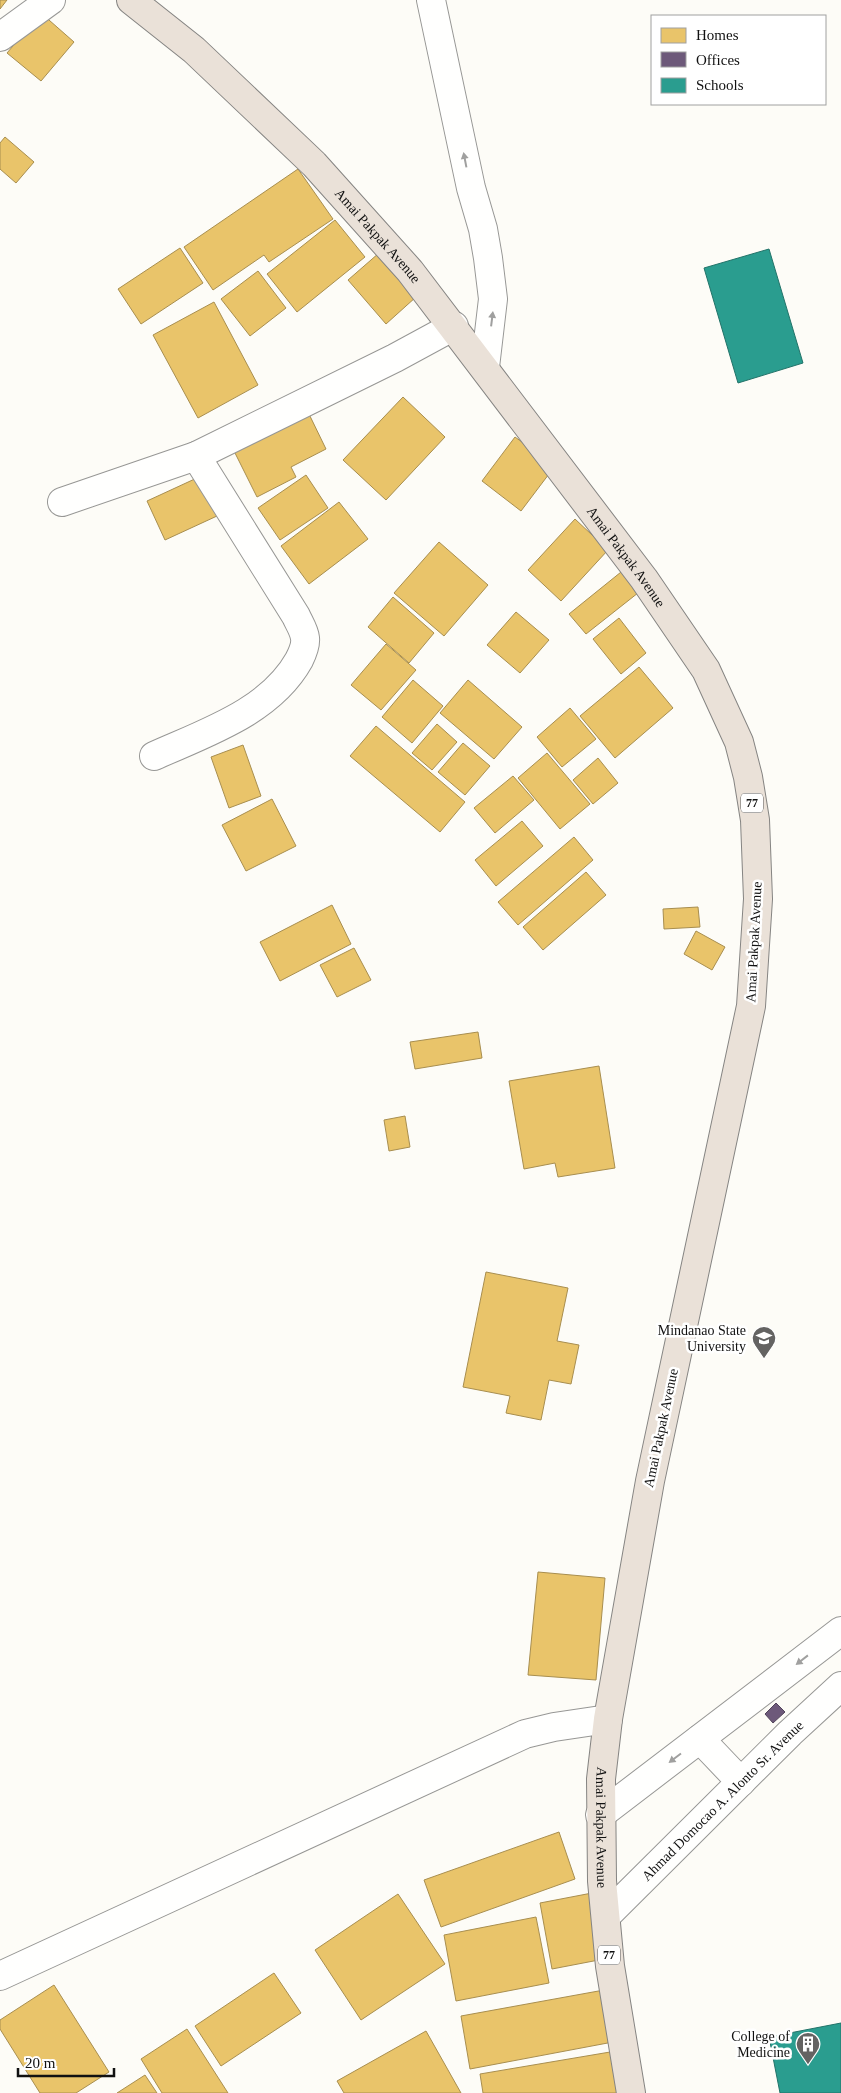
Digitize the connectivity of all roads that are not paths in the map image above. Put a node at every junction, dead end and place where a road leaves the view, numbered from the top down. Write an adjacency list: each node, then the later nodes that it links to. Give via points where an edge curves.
1 (51, 0): 4 (street)
2 (131, 0): 5 (highway, Amai Pakpak Avenue / 77, via 194,50 314,164 410,270)
3 (431, 0): 6 (street, one-way to 3, via 494,299 483,229 471,188)
4 (0, 37)
5 (454, 326): 6 (highway, Amai Pakpak Avenue / 77); 7 (street)
6 (485, 367): 12 (highway, Amai Pakpak Avenue / 77, via 644,579 706,670 739,742 755,820 758,899 751,1006 650,1480)
7 (196, 456): 8 (street); 9 (street, via 296,616 305,640 302,653 288,678 258,703 229,723)
8 (62, 502)
9 (154, 756)
10 (839, 1637): 13 (street, one-way to 13)
11 (841, 1686): 14 (street, Ahmad Domocao A. Alonto Sr. Avenue)
12 (608, 1719): 15 (highway, Amai Pakpak Avenue / 77); 17 (street, via 525,1734)
13 (700, 1739): 14 (street); 15 (street, one-way to 15)
14 (741, 1782): 16 (street, Ahmad Domocao A. Alonto Sr. Avenue)
15 (600, 1815): 16 (highway, Amai Pakpak Avenue / 77)
16 (606, 1916): 18 (highway, Amai Pakpak Avenue / 77, via 610,1966)
17 (0, 1976)
18 (631, 2093)

